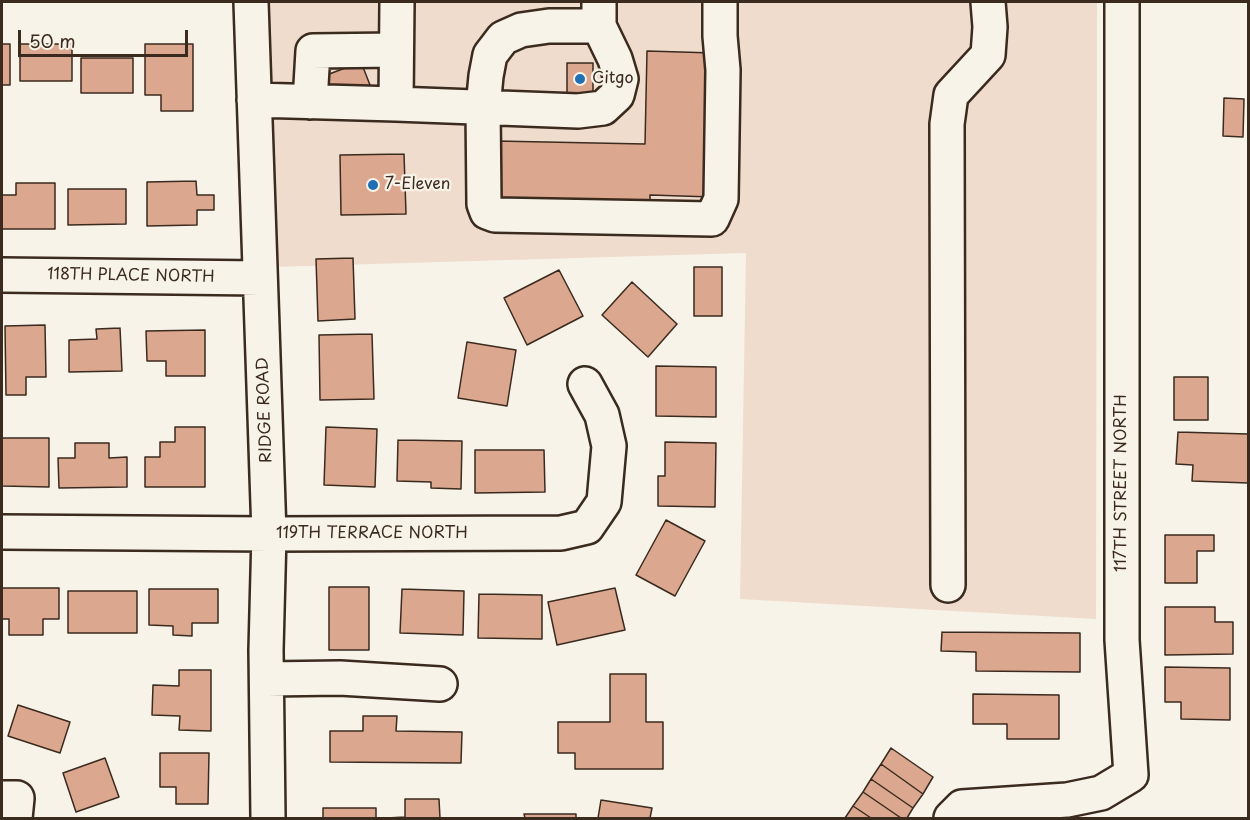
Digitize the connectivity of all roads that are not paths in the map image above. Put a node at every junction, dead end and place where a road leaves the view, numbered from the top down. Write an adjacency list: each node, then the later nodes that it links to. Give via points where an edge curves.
1 (251, 2): 8 (street, RIDGE ROAD)
2 (396, 2): 7 (street)
3 (720, 2): 11 (street, via 721,199 712,219 487,212)
4 (988, 2): 17 (street, via 988,55 951,95 947,124)
5 (1122, 2): 20 (street, 117TH STREET NORTH, via 1122,640 1131,775 1101,793)
6 (599, 14): 11 (street, via 521,30 503,38 490,55); 11 (street, via 621,79 617,95 603,108)
7 (396, 51): 9 (street, via 313,51); 10 (street)
8 (254, 100): 9 (street); 13 (street, RIDGE ROAD)
9 (310, 102): 10 (street)
10 (396, 104): 11 (street)
11 (483, 108)
12 (2, 275): 13 (street, 118TH PLACE NORTH)
13 (260, 278): 16 (street, RIDGE ROAD)
14 (585, 384): 16 (street, 119TH TERRACE NORTH, via 602,416 609,446 604,502 587,527 561,533)
15 (2, 532): 16 (street, 119TH TERRACE NORTH)
16 (269, 534): 18 (street, RIDGE ROAD)
17 (948, 585)
18 (267, 679): 19 (street, via 340,678); 21 (street, RIDGE ROAD)
19 (440, 684)
20 (1030, 811): 22 (street, 117TH STREET NORTH, via 962,807)
21 (268, 819)
22 (951, 819)

